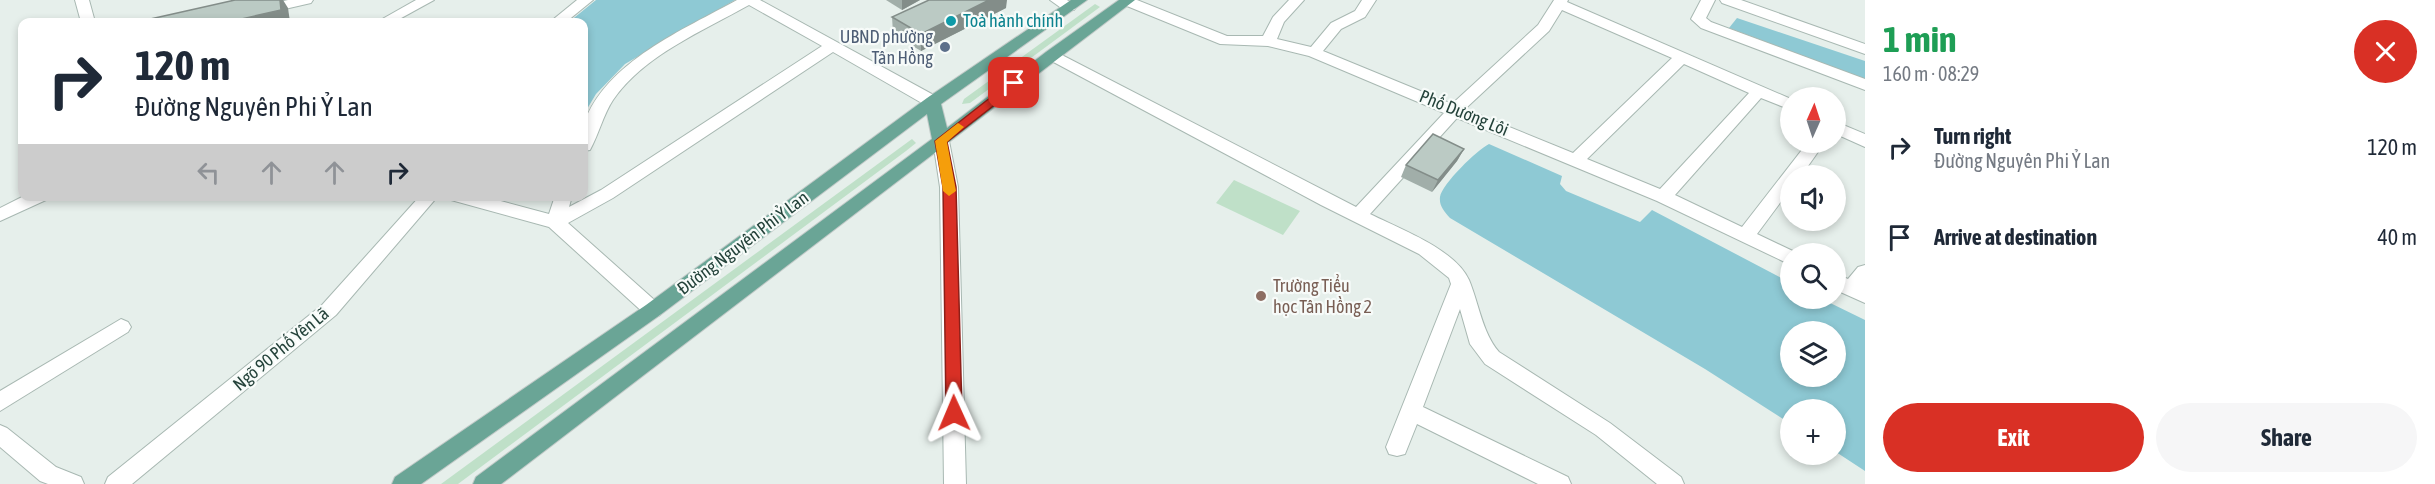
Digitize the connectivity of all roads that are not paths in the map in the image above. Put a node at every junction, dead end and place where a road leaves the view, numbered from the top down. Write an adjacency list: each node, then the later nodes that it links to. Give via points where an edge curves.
1 (82, 0): 14 (street)
2 (306, 0): 13 (street)
3 (427, 0): 15 (street)
4 (586, 0): 16 (street)
5 (749, 0): 18 (street); 29 (street, via 630,70 607,97)
6 (1127, 0): 17 (street, Phố Dương Lôi, via 1225,41); 21 (main road, Đường Nguyên Phi Ỷ Lan)
7 (1297, 0): 17 (street, via 1278,20)
8 (1369, 0): 20 (street, via 1360,14 1336,26)
9 (1708, 0): 23 (street, via 1698,20 1706,25)
10 (1727, 0): 19 (street)
11 (1069, 2): 26 (main road, Đường Nguyên Phi Ỷ Lan)
12 (1560, 2): 22 (street); 27 (street, via 1544,28)
13 (252, 13)
14 (87, 18)
15 (392, 18)
16 (562, 18)
17 (1268, 41): 20 (street, Phố Dương Lôi)
18 (832, 46): 26 (street); 43 (street, via 607,194)
19 (1865, 49)
20 (1314, 53): 27 (street, Phố Dương Lôi)
21 (1051, 54): 30 (main road, Đường Nguyên Phi Ỷ Lan); 42 (street)
22 (1683, 56): 24 (street); 33 (street)
23 (1865, 85)
24 (1760, 90): 25 (street); 36 (street)
25 (1780, 100)
26 (933, 102): 30 (main road); 49 (main road, Đường Nguyên Phi Ỷ Lan)
27 (1455, 110): 33 (street, Phố Dương Lôi); 42 (street)
28 (1846, 132): 31 (street)
29 (588, 135)
30 (941, 141): 58 (main road, Đường Nguyên Phi Ỷ Lan); 59 (street, via 949,187)
31 (1865, 141)
32 (1809, 153): 34 (street)
33 (1576, 160): 36 (street, Phố Dương Lôi)
34 (1799, 165)
35 (1780, 190): 44 (street)
36 (1663, 197): 44 (street, Phố Dương Lôi)
37 (29, 201): 41 (street)
38 (426, 201): 56 (street, Ngõ 90 Phố Yên Lã, via 329,310)
39 (477, 201): 43 (street)
40 (562, 201): 43 (street)
41 (0, 215)
42 (1358, 216): 47 (street, via 1425,249 1448,265)
43 (555, 222): 49 (street)
44 (1745, 236): 45 (street, Phố Dương Lôi)
45 (1780, 253)
46 (1865, 272): 48 (street)
47 (1461, 283): 52 (street); 61 (street, via 1480,344 1492,358 1603,429)
48 (1851, 288)
49 (653, 310): 57 (main road, Đường Nguyên Phi Ỷ Lan)
50 (121, 327): 51 (street)
51 (0, 402)
52 (1411, 411): 54 (street); 60 (street)
53 (0, 434): 55 (street, via 48,474)
54 (1397, 447)
55 (73, 484)
56 (116, 484)
57 (403, 484)
58 (484, 484)
59 (955, 484)
60 (1560, 484)
61 (1673, 484)

